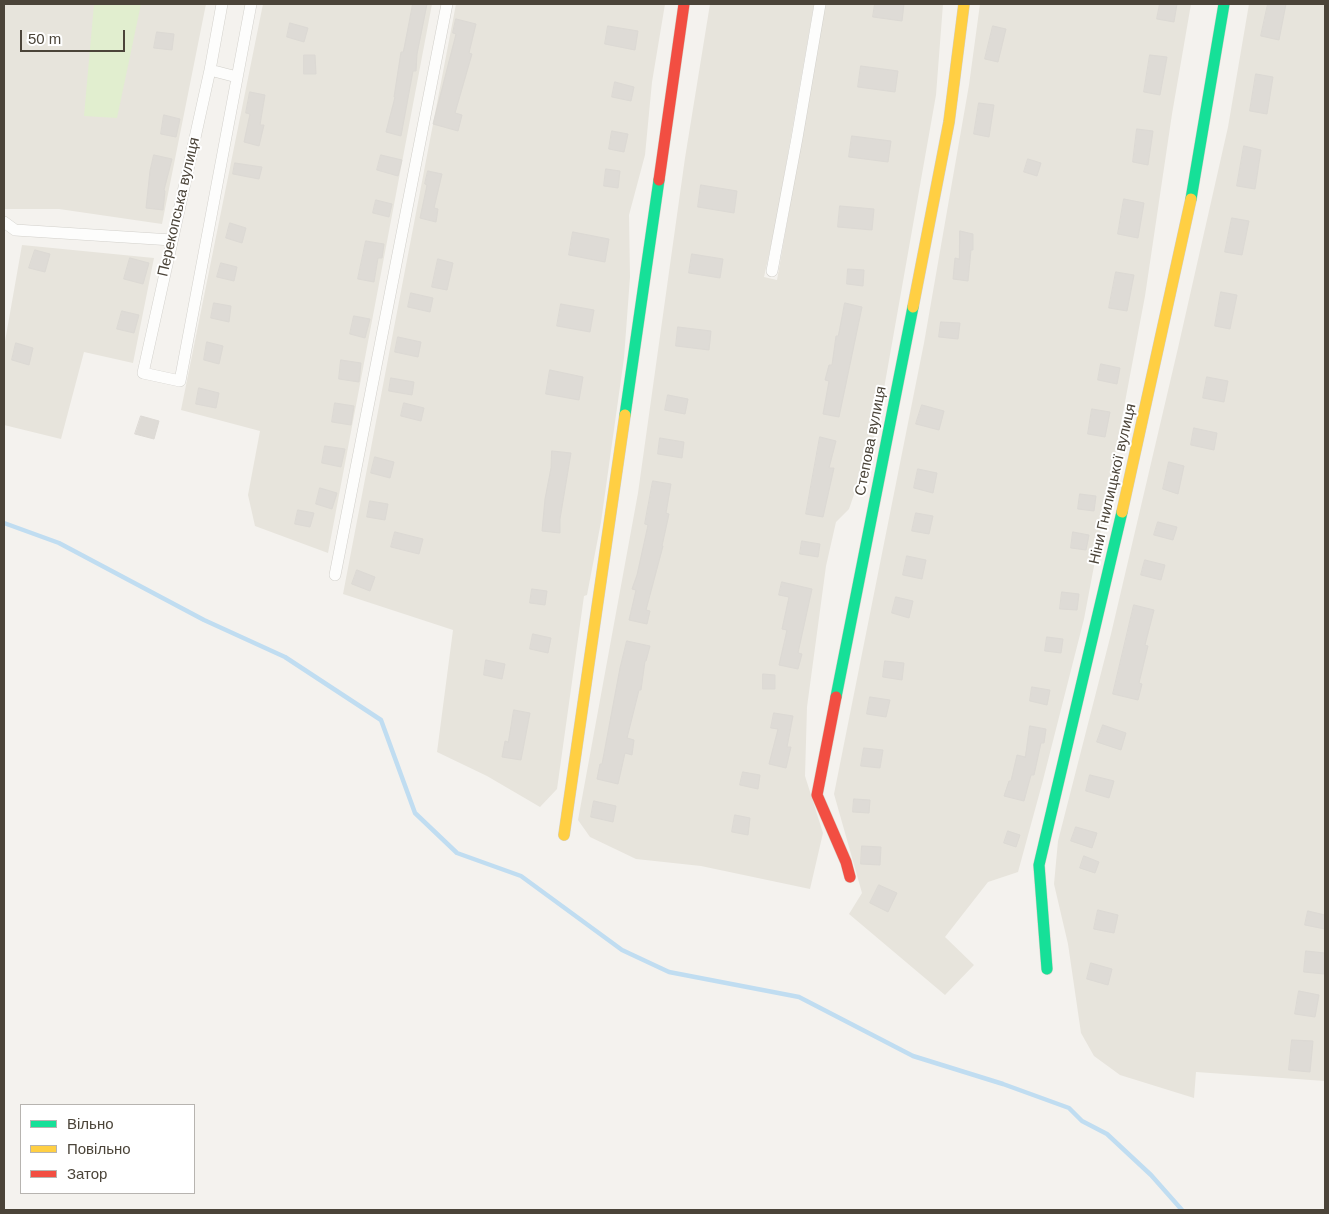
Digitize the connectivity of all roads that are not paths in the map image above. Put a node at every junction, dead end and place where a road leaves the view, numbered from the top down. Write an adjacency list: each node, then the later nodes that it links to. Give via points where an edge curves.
1 (222, 4): 8 (street, Перекопська вулиця)
2 (251, 4): 9 (street)
3 (447, 4): 13 (street)
4 (684, 4): 14 (street)
5 (820, 4): 12 (street)
6 (964, 4): 15 (street, Степова вулиця, via 949,122 817,794)
7 (1224, 4): 16 (street, Ніни Гнилицької вулиця, via 1188,215 1039,865)
8 (210, 70): 9 (street); 11 (street, Перекопська вулиця)
9 (237, 77): 11 (street, Перекопська вулиця, via 180,381 143,373)
10 (4, 222): 11 (street, via 15,230)
11 (172, 240)
12 (772, 271)
13 (335, 575)
14 (564, 835)
15 (850, 877)
16 (1047, 969)

